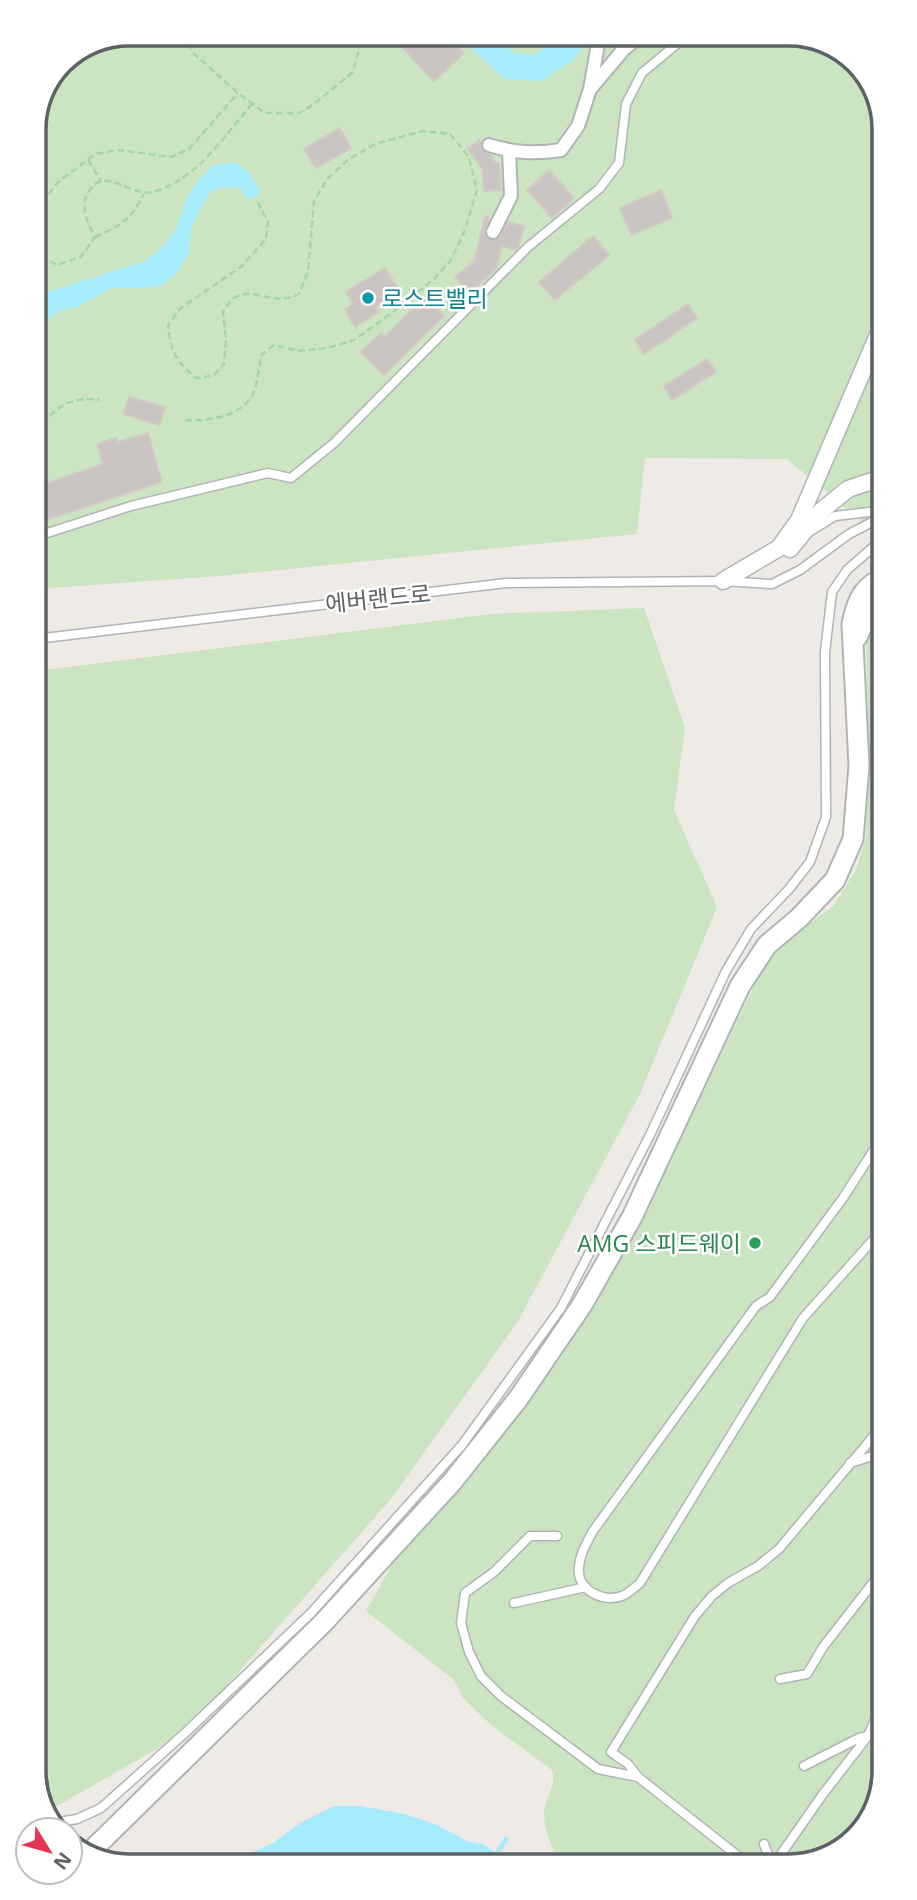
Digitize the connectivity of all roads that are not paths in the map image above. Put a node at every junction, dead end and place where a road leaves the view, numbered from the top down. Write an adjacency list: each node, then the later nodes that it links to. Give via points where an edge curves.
1 (598, 46): 4 (street)
2 (629, 46): 4 (street)
3 (674, 46): 12 (lane, via 642,73 626,104 619,163 599,189 528,247 334,443 291,478 268,472 131,506)
4 (590, 89): 6 (street, via 578,126 561,150 539,154)
5 (489, 145): 6 (street)
6 (509, 151): 7 (street, via 511,196)
7 (493, 232)
8 (872, 349): 15 (street, via 799,520)
9 (872, 481): 13 (street, via 848,489)
10 (872, 512): 13 (lane, via 835,516)
11 (872, 522): 16 (lane, 에버랜드로, via 772,584)
12 (46, 533)
13 (802, 535): 15 (lane); 16 (street, via 784,557 758,573)
14 (872, 547): 35 (lane, via 846,570 832,592 825,652 826,817 810,862 751,929 726,971 650,1135 561,1308 462,1445 312,1613 101,1808)
15 (779, 548): 16 (street)
16 (723, 581): 19 (lane, 에버랜드로, via 506,583)
17 (872, 583): 20 (street, via 856,602)
18 (872, 609): 20 (street)
19 (46, 638)
20 (854, 644): 37 (street, via 859,766 853,839 835,880 767,945 740,986 632,1217 582,1305 519,1399 452,1482 324,1622)
21 (872, 1153): 28 (lane, via 593,1531 578,1570)
22 (872, 1241): 28 (lane, via 803,1318 640,1583 624,1596 605,1599)
23 (872, 1438): 25 (lane)
24 (872, 1456): 25 (lane)
25 (850, 1463): 34 (lane, via 779,1549 728,1583 695,1616 611,1752)
26 (557, 1536): 34 (lane, via 530,1536 494,1572 464,1593 461,1623 468,1652 481,1676 501,1696 598,1769)
27 (872, 1584): 30 (lane, via 807,1674)
28 (586, 1587): 29 (lane)
29 (514, 1603)
30 (780, 1679)
31 (872, 1727): 32 (lane)
32 (868, 1737): 33 (lane); 40 (lane)
33 (804, 1766)
34 (638, 1777): 38 (lane)
35 (84, 1816)
36 (764, 1844): 39 (lane)
37 (95, 1847)
38 (735, 1854)
39 (768, 1854)
40 (781, 1854)

